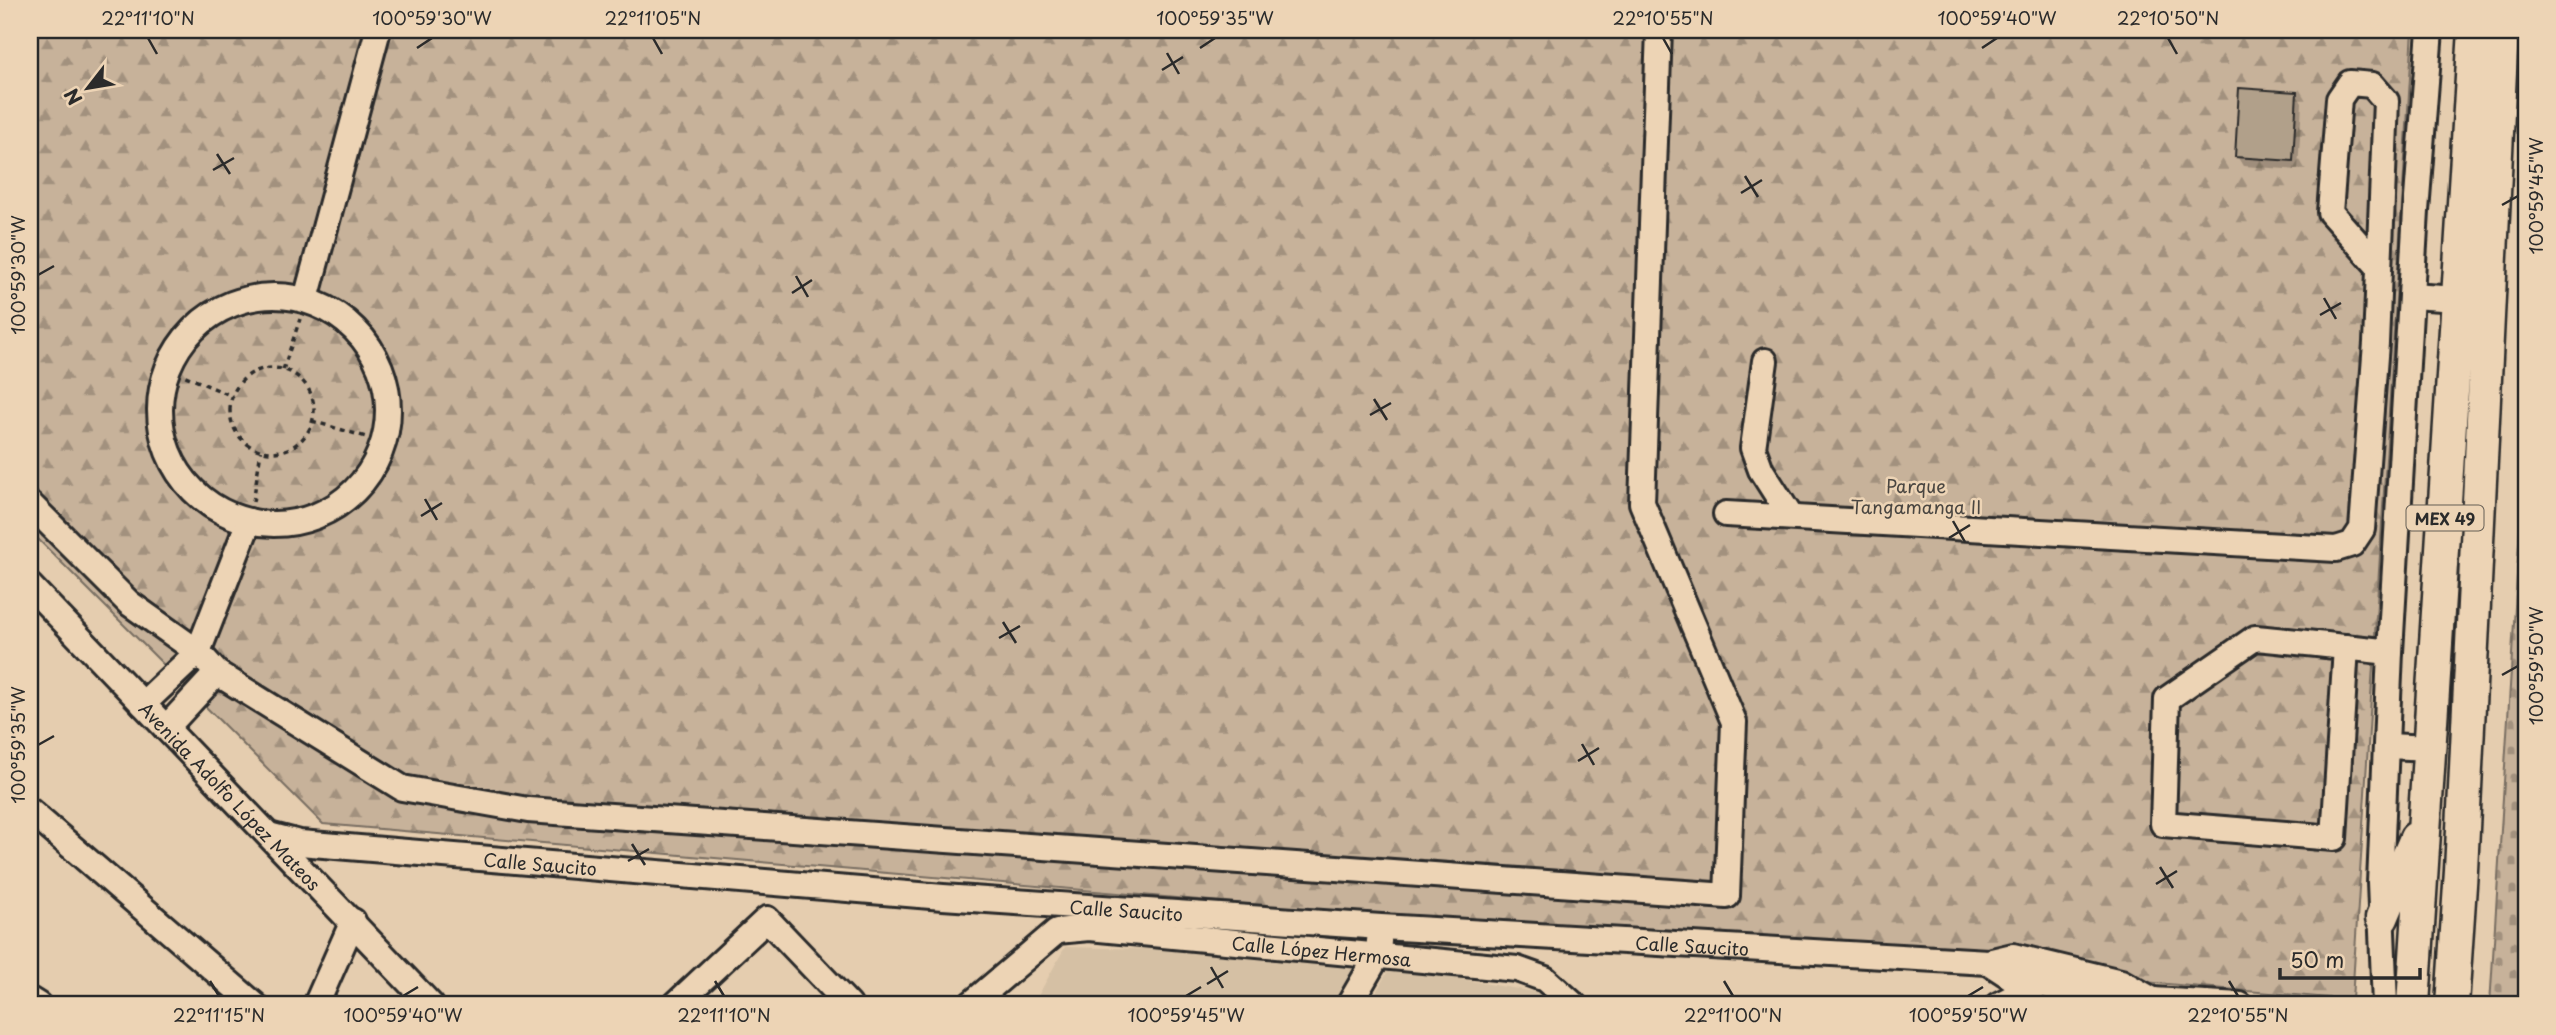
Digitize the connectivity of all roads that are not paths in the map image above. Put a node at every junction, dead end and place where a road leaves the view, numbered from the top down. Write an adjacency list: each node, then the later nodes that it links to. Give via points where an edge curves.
1 (378, 30): 9 (street)
2 (1659, 30): 22 (street, via 1642,503 1734,722 1727,896 528,810 402,788)
3 (2430, 30): 8 (street)
4 (2475, 30): 6 (main road, MEX 49)
5 (2502, 30): 6 (main road, MEX 49)
6 (2485, 97): 10 (main road, MEX 49); 31 (main road, MEX 49)
7 (2379, 267): 7 (street, via 2330,212 2339,99 2350,83 2372,85 2386,101); 11 (street)
8 (2411, 296): 10 (street); 12 (street)
9 (306, 299): 17 (street, via 342,317 370,346 386,383 389,423 378,461 343,503 307,521 267,525); 17 (street, via 257,295 219,308 187,333 167,368 159,407 165,447 195,493 228,516)
10 (2458, 299): 26 (main road, MEX 49)
11 (2376, 343): 12 (street); 16 (street, via 2362,529 2352,544 2336,550)
12 (2408, 344): 21 (street)
13 (1765, 361): 16 (street, via 1753,448 1761,470)
14 (30, 504): 20 (street, via 129,603)
15 (1726, 513): 16 (street)
16 (1791, 517)
17 (249, 521): 20 (street)
18 (30, 586): 23 (street, Avenida Adolfo López Mateos)
19 (2346, 647): 19 (street, via 2255,638 2167,699 2163,824 2334,838); 21 (street)
20 (198, 652): 22 (street); 23 (street)
21 (2390, 652): 25 (street)
22 (217, 673): 24 (street)
23 (144, 704): 24 (street, Avenida Adolfo López Mateos)
24 (166, 728): 29 (street, Avenida Adolfo López Mateos)
25 (2387, 746): 26 (street); 33 (street)
26 (2431, 748): 28 (main road, MEX 49)
27 (30, 811): 43 (street)
28 (2425, 817): 33 (main road); 54 (main road, MEX 49)
29 (269, 835): 30 (street, Calle Saucito, via 300,843); 32 (street, Avenida Adolfo López Mateos)
30 (343, 845): 32 (street, via 323,862); 35 (street, Calle Saucito, via 943,897)
31 (2461, 870): 55 (main road, via 2449,914 2443,990); 56 (main road, MEX 49)
32 (324, 891): 34 (street, Avenida Adolfo López Mateos)
33 (2382, 918): 53 (street)
34 (353, 921): 44 (street); 45 (street, Avenida Adolfo López Mateos)
35 (1381, 927): 36 (street); 37 (street, Calle Saucito)
36 (1378, 955): 48 (street, Calle López Hermosa, via 1089,928 1057,931); 49 (street); 50 (street, Calle López Hermosa, via 1517,970 1545,979)
37 (1987, 962): 38 (street, Calle Saucito, via 2014,956); 39 (street, Calle Saucito, via 2011,977)
38 (2074, 972): 39 (street, Calle Saucito); 41 (street, Calle Saucito, via 2121,982)
39 (2037, 984): 41 (street, Calle Saucito, via 2119,1003); 51 (street, Calle Saucito)
40 (30, 1000): 42 (street)
41 (2153, 1000): 52 (street, Calle Saucito)
42 (38, 1005)
43 (255, 1005)
44 (316, 1005)
45 (431, 1005)
46 (675, 1005): 47 (street, via 767,919)
47 (849, 1005)
48 (970, 1005)
49 (1349, 1005)
50 (1574, 1005)
51 (1998, 1005)
52 (2240, 1005)
53 (2385, 1005)
54 (2413, 1005)
55 (2434, 1005)
56 (2452, 1005)

